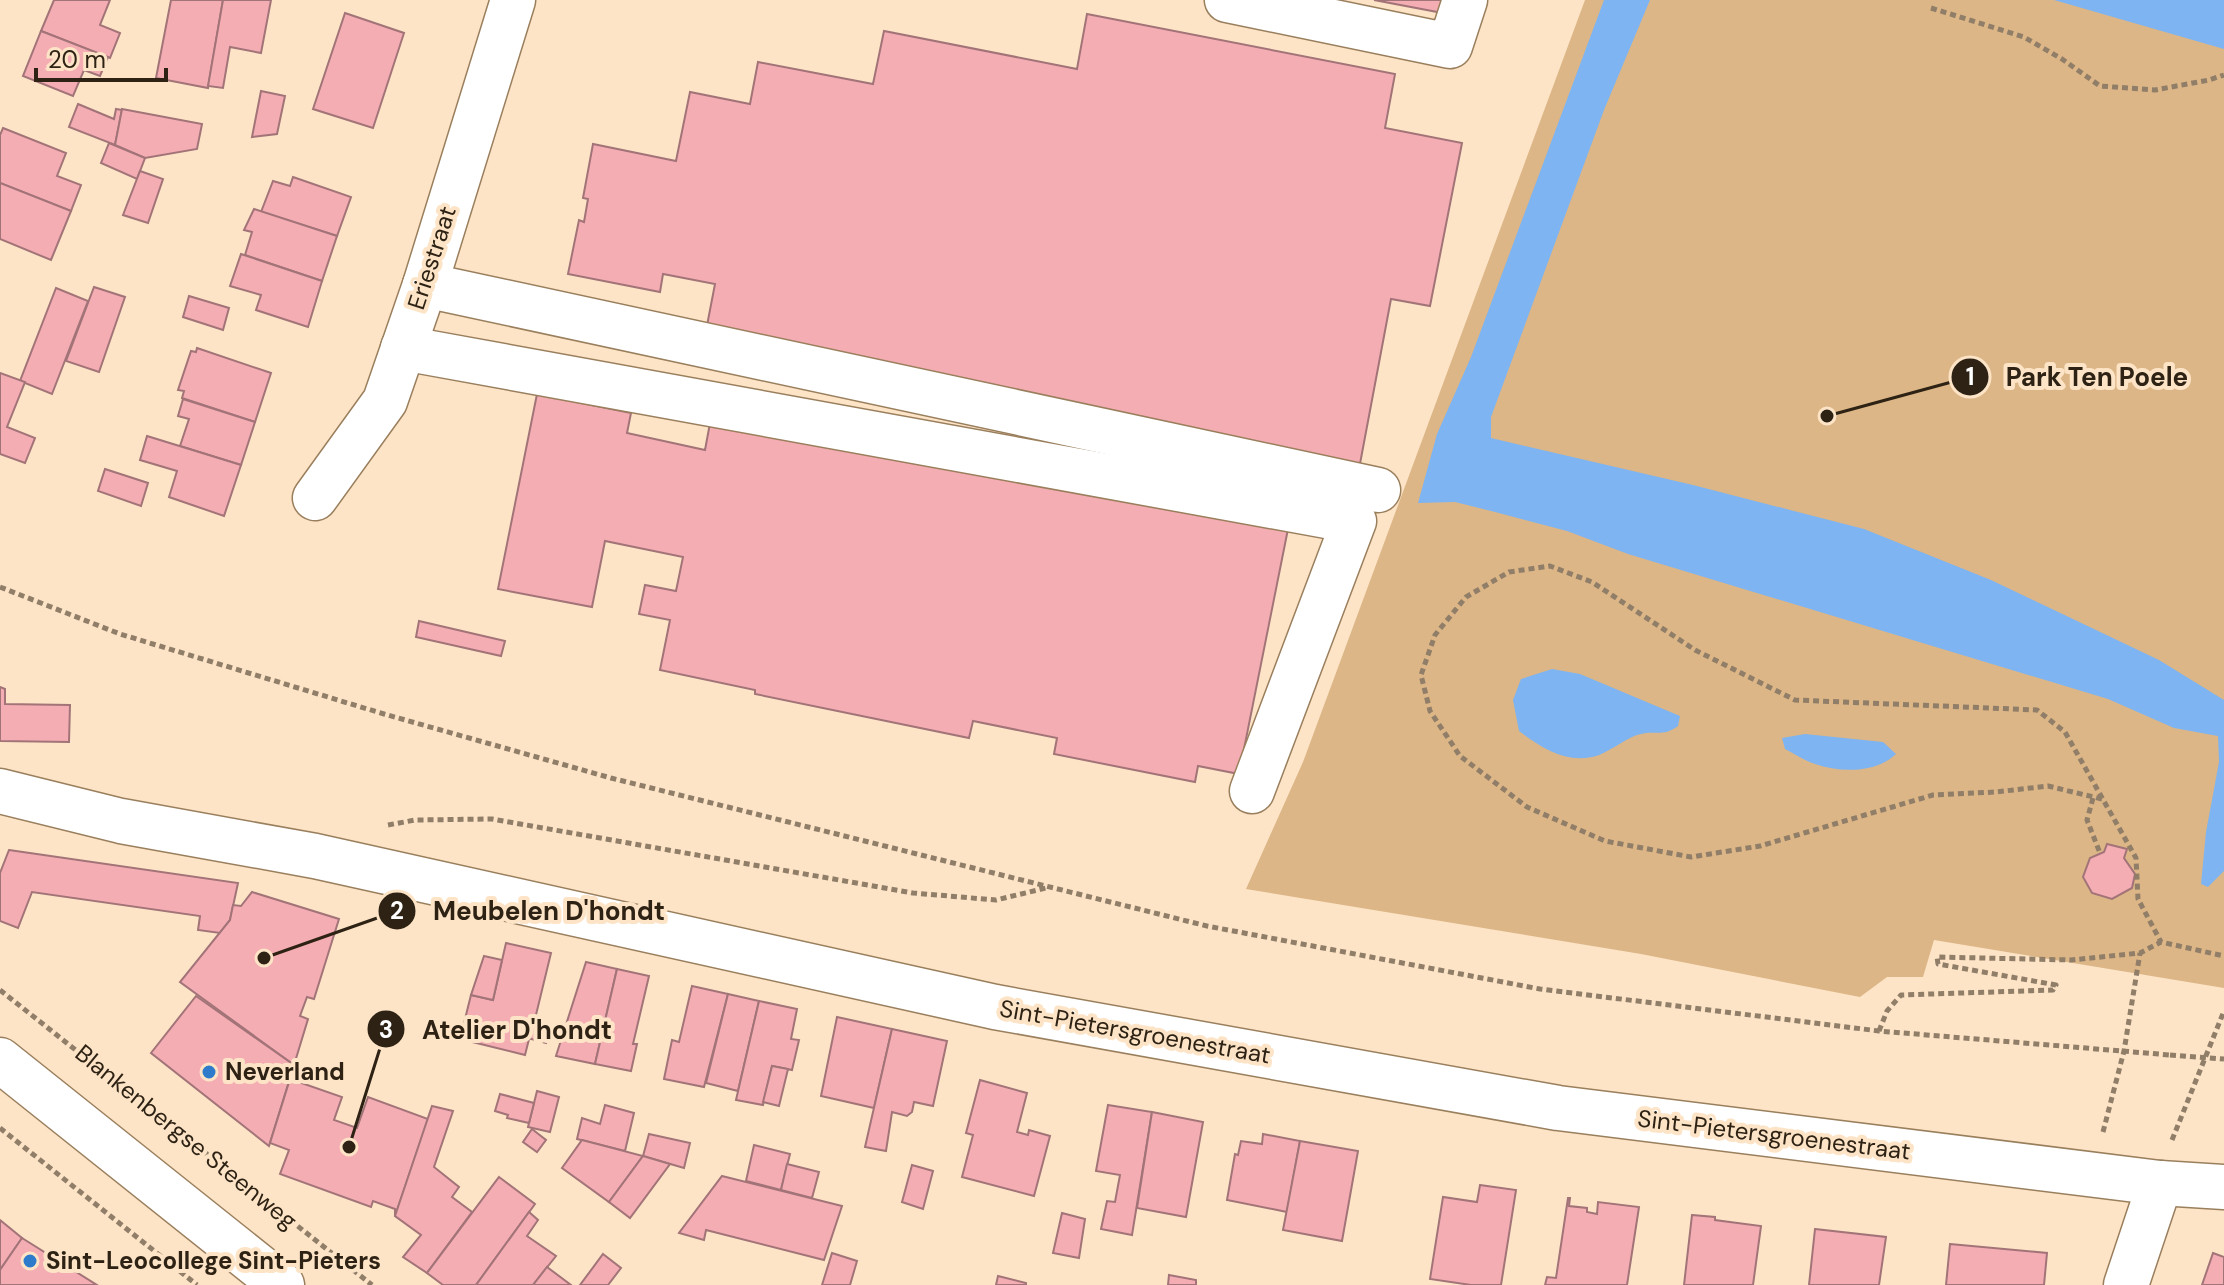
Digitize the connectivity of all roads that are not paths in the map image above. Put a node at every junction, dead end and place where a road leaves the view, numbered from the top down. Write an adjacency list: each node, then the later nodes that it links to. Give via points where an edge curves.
1 (513, 0): 4 (street, Eriestraat)
2 (1227, 0): 3 (street, via 1450,46)
3 (1465, 0)
4 (425, 285): 5 (street, Eriestraat); 6 (street)
5 (403, 348): 7 (street, Eriestraat, via 385,401); 9 (street, via 1354,521)
6 (1378, 490)
7 (315, 498)
8 (0, 791): 11 (street, Sint-Pietersgroenestraat)
9 (1252, 791)
10 (0, 818): 11 (street, Sint-Pietersgroenestraat)
11 (121, 821): 13 (street, Sint-Pietersgroenestraat, via 315,856 995,1007 1542,1106)
12 (0, 1060): 16 (street)
13 (2160, 1183): 14 (street, Sint-Pietersgroenestraat); 15 (street)
14 (2224, 1187)
15 (2134, 1266)
16 (282, 1285)

